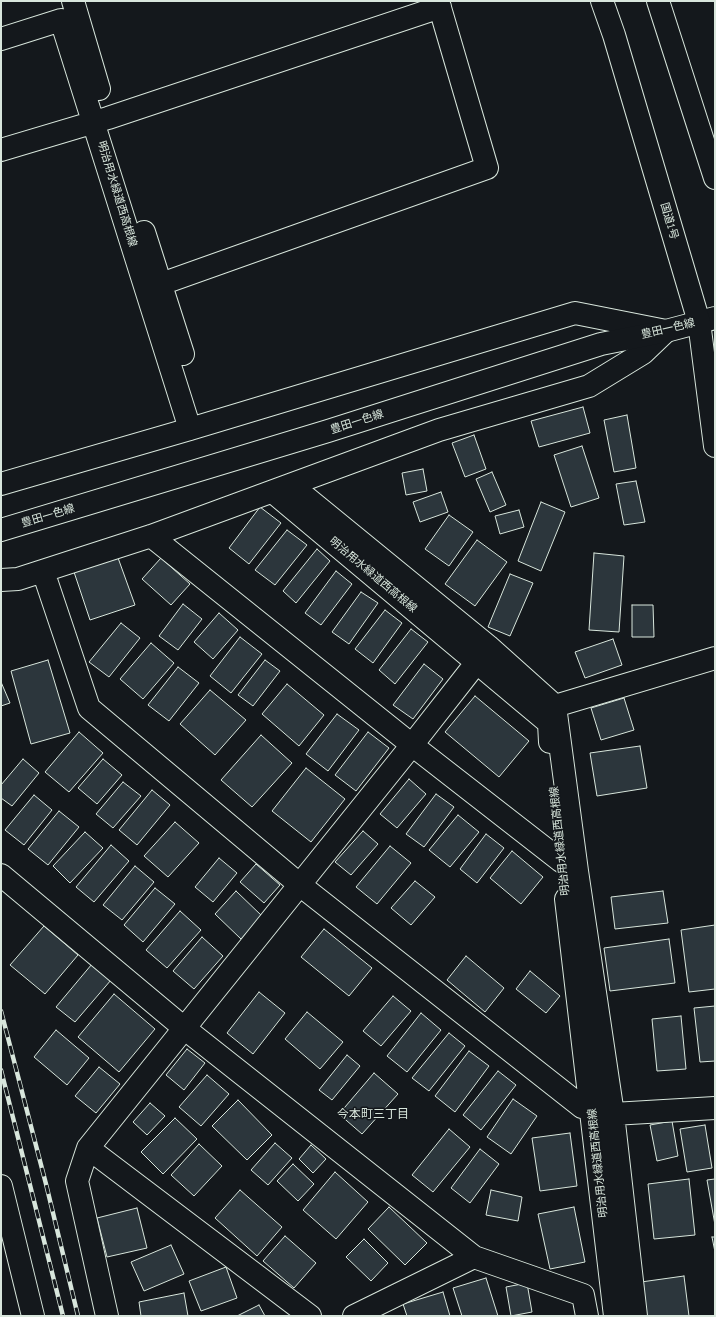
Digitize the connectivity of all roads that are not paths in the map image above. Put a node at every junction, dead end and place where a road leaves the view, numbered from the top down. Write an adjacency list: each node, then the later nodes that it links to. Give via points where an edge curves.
1 (73, 1): 6 (main road)
2 (602, 1): 10 (main road, 国道1号)
3 (658, 1): 8 (main road)
4 (439, 4): 6 (main road); 9 (main road, via 487,168)
5 (1, 39): 6 (main road, 明治用水緑道西高根線, via 62,20)
6 (101, 120): 7 (main road); 9 (main road); 12 (main road, 明治用水緑道西高根線)
7 (1, 150)
8 (715, 178)
9 (161, 284): 12 (main road)
10 (707, 320): 11 (main road, 豊田一色線); 13 (main road, 国道1号)
11 (666, 331): 12 (main road, via 575,313); 15 (main road, via 643,354 589,386 438,430); 16 (main road, 豊田一色線, via 601,344 328,431)
12 (197, 427): 14 (main road)
13 (715, 446)
14 (1, 484)
15 (282, 488): 17 (main road); 20 (main road)
16 (1, 530)
17 (151, 536): 18 (main road); 23 (main road)
18 (43, 571): 19 (main road, via 18,579); 26 (main road, via 89,708)
19 (1, 580)
20 (482, 654): 22 (main road); 23 (main road); 24 (main road, 明治用水緑道西高根線, via 549,723)
21 (715, 658): 22 (main road)
22 (555, 706): 24 (main road)
23 (412, 745): 24 (main road); 26 (main road)
24 (569, 866): 29 (main road, 明治用水緑道西高根線); 30 (main road)
25 (1, 875): 27 (main road)
26 (300, 885): 27 (main road); 29 (main road, via 582,1107)
27 (184, 1028): 31 (main road); 33 (main road)
28 (715, 1108): 30 (main road)
29 (592, 1109): 30 (main road); 39 (main road, 明治用水緑道西高根線)
30 (613, 1114): 40 (main road)
31 (88, 1148): 35 (main road, via 77,1181); 36 (main road)
32 (1, 1186): 34 (main road)
33 (474, 1257): 37 (main road); 38 (main road, via 584,1295)
34 (32, 1316)
35 (107, 1316)
36 (310, 1316)
37 (354, 1316)
38 (587, 1316)
39 (615, 1316)
40 (636, 1316)

